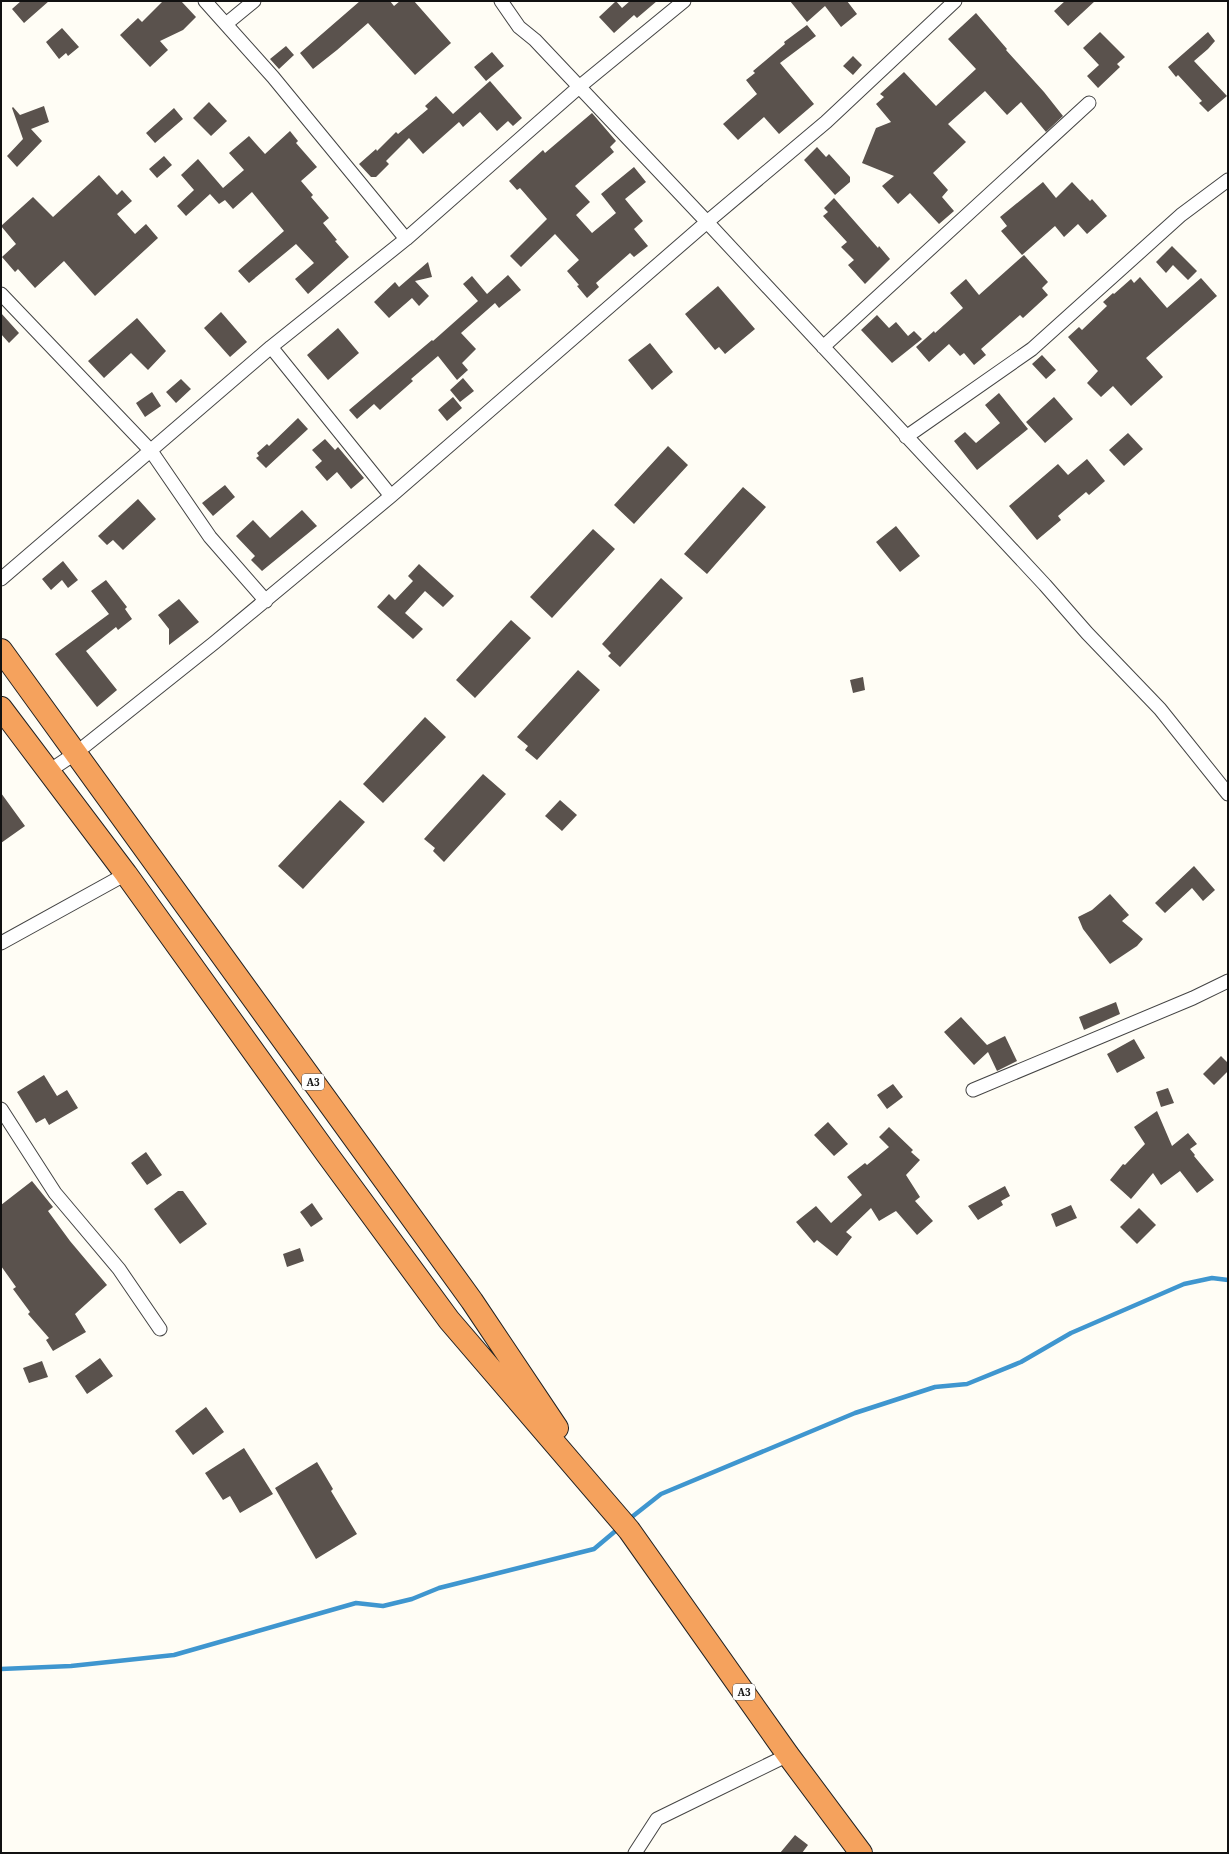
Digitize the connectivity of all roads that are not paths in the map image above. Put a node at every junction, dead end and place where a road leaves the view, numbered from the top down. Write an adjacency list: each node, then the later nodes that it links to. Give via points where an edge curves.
1 (205, 1): 6 (street)
2 (254, 1): 6 (street)
3 (501, 1): 7 (street, via 519,27 535,40)
4 (684, 1): 7 (street)
5 (955, 1): 10 (street, via 826,122)
6 (226, 24): 11 (street, via 273,76)
7 (579, 87): 10 (street); 11 (street)
8 (1089, 103): 14 (street)
9 (1228, 180): 15 (street, via 1181,215 1032,349)
10 (707, 222): 14 (street); 17 (street)
11 (406, 239): 13 (street)
12 (1, 294): 16 (street)
13 (271, 347): 16 (street); 17 (street)
14 (823, 347): 15 (street)
15 (906, 437): 24 (street, via 1160,709)
16 (152, 451): 18 (street); 19 (street, via 210,537)
17 (391, 496): 19 (street)
18 (1, 579)
19 (266, 601): 22 (street)
20 (1, 650): 22 (highway, A3)
21 (1, 708): 23 (highway, A3)
22 (76, 753): 23 (street); 31 (highway, A3, via 472,1301)
23 (49, 771): 25 (highway, A3)
24 (1228, 794)
25 (126, 874): 26 (street); 31 (highway, A3, via 449,1320)
26 (1, 943)
27 (1228, 981): 28 (street)
28 (973, 1090)
29 (1, 1110): 30 (street, via 55,1193 119,1269)
30 (160, 1329)
31 (624, 1524): 32 (highway, A3)
32 (788, 1755): 33 (street, via 656,1819); 34 (highway, A3)
33 (635, 1853)
34 (861, 1853)

